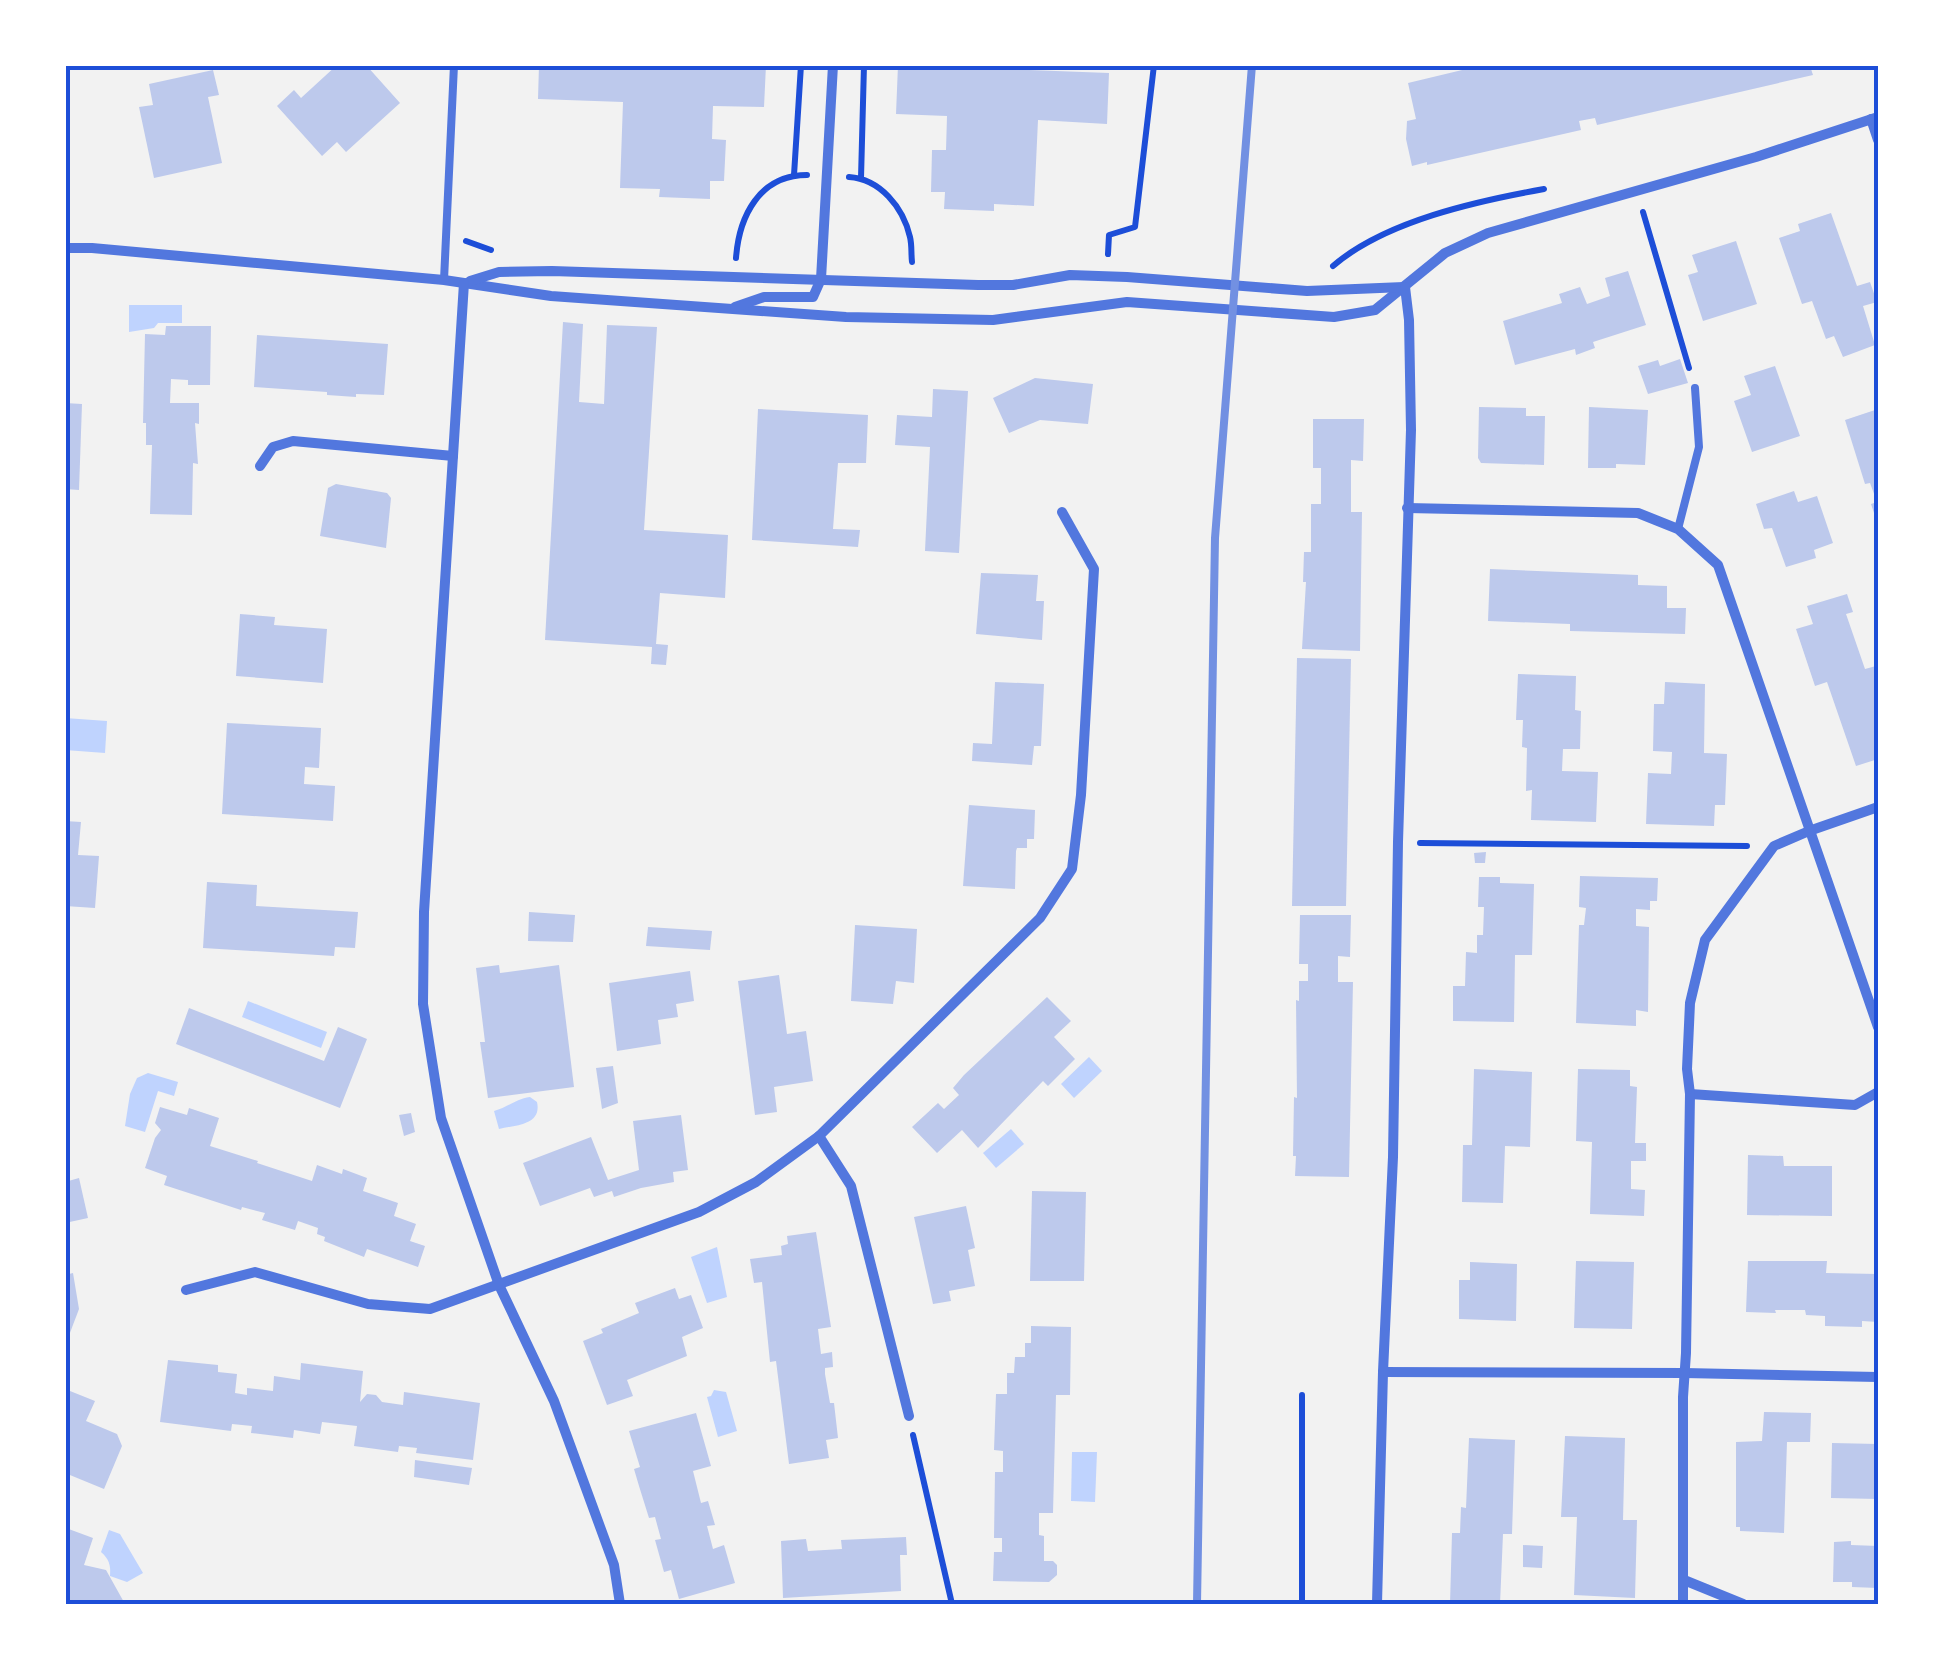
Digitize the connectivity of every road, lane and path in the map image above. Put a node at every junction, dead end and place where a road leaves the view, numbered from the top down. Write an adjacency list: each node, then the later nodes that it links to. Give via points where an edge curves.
1 (454, 65): 12 (lane)
2 (801, 65): 8 (path)
3 (834, 65): 9 (street)
4 (864, 65): 10 (path)
5 (1154, 65): 16 (path, via 1135,227 1109,235)
6 (1874, 118): 7 (street); 11 (street)
7 (1878, 140)
8 (794, 175): 9 (path); 15 (path, via 748,207)
9 (828, 176): 10 (path); 17 (street)
10 (861, 178): 20 (path, via 896,205 910,236)
11 (1637, 191): 21 (street, via 1488,233 1444,253); 23 (path)
12 (444, 238): 14 (path); 18 (lane)
13 (65, 248): 18 (street)
14 (504, 254)
15 (736, 260)
16 (1107, 260)
17 (821, 278): 19 (street, via 552,271 499,272); 20 (street); 22 (street, via 813,297 764,297)
18 (444, 280): 19 (street)
19 (464, 283): 22 (street); 24 (street)
20 (913, 283): 21 (street, via 1013,285 1070,275 1306,291)
21 (1405, 287): 22 (street, via 1375,310 1334,317 1126,302 993,320); 26 (street)
22 (730, 309)
23 (1695, 388): 28 (lane, via 1699,447)
24 (453, 456): 25 (street, via 293,441 272,448); 37 (street, via 422,1004 441,1118)
25 (260, 466)
26 (1408, 508): 28 (street, via 1638,513); 31 (street)
27 (1062, 512): 36 (street, via 1094,569 1072,869 1040,918)
28 (1678, 529): 30 (street, via 1718,565)
29 (1878, 806): 30 (street)
30 (1809, 831): 32 (street); 33 (street)
31 (1398, 842): 32 (path); 39 (street)
32 (1774, 846): 35 (street, via 1705,940 1690,1003)
33 (1878, 1027)
34 (1878, 1092): 35 (street, via 1855,1105)
35 (1690, 1094): 40 (street)
36 (818, 1136): 37 (street, via 756,1182 700,1212); 43 (street, via 852,1186)
37 (499, 1284): 38 (street, via 430,1309 368,1304 255,1272); 45 (street, via 554,1401 614,1565)
38 (186, 1290)
39 (1383, 1372): 40 (street); 48 (street)
40 (1684, 1373): 41 (street); 44 (street)
41 (1878, 1377)
42 (1302, 1396): 47 (path)
43 (909, 1416): 46 (path)
44 (1684, 1580): 49 (street); 50 (street)
45 (620, 1604)
46 (952, 1604)
47 (1302, 1604)
48 (1377, 1604)
49 (1683, 1604)
50 (1744, 1604)

